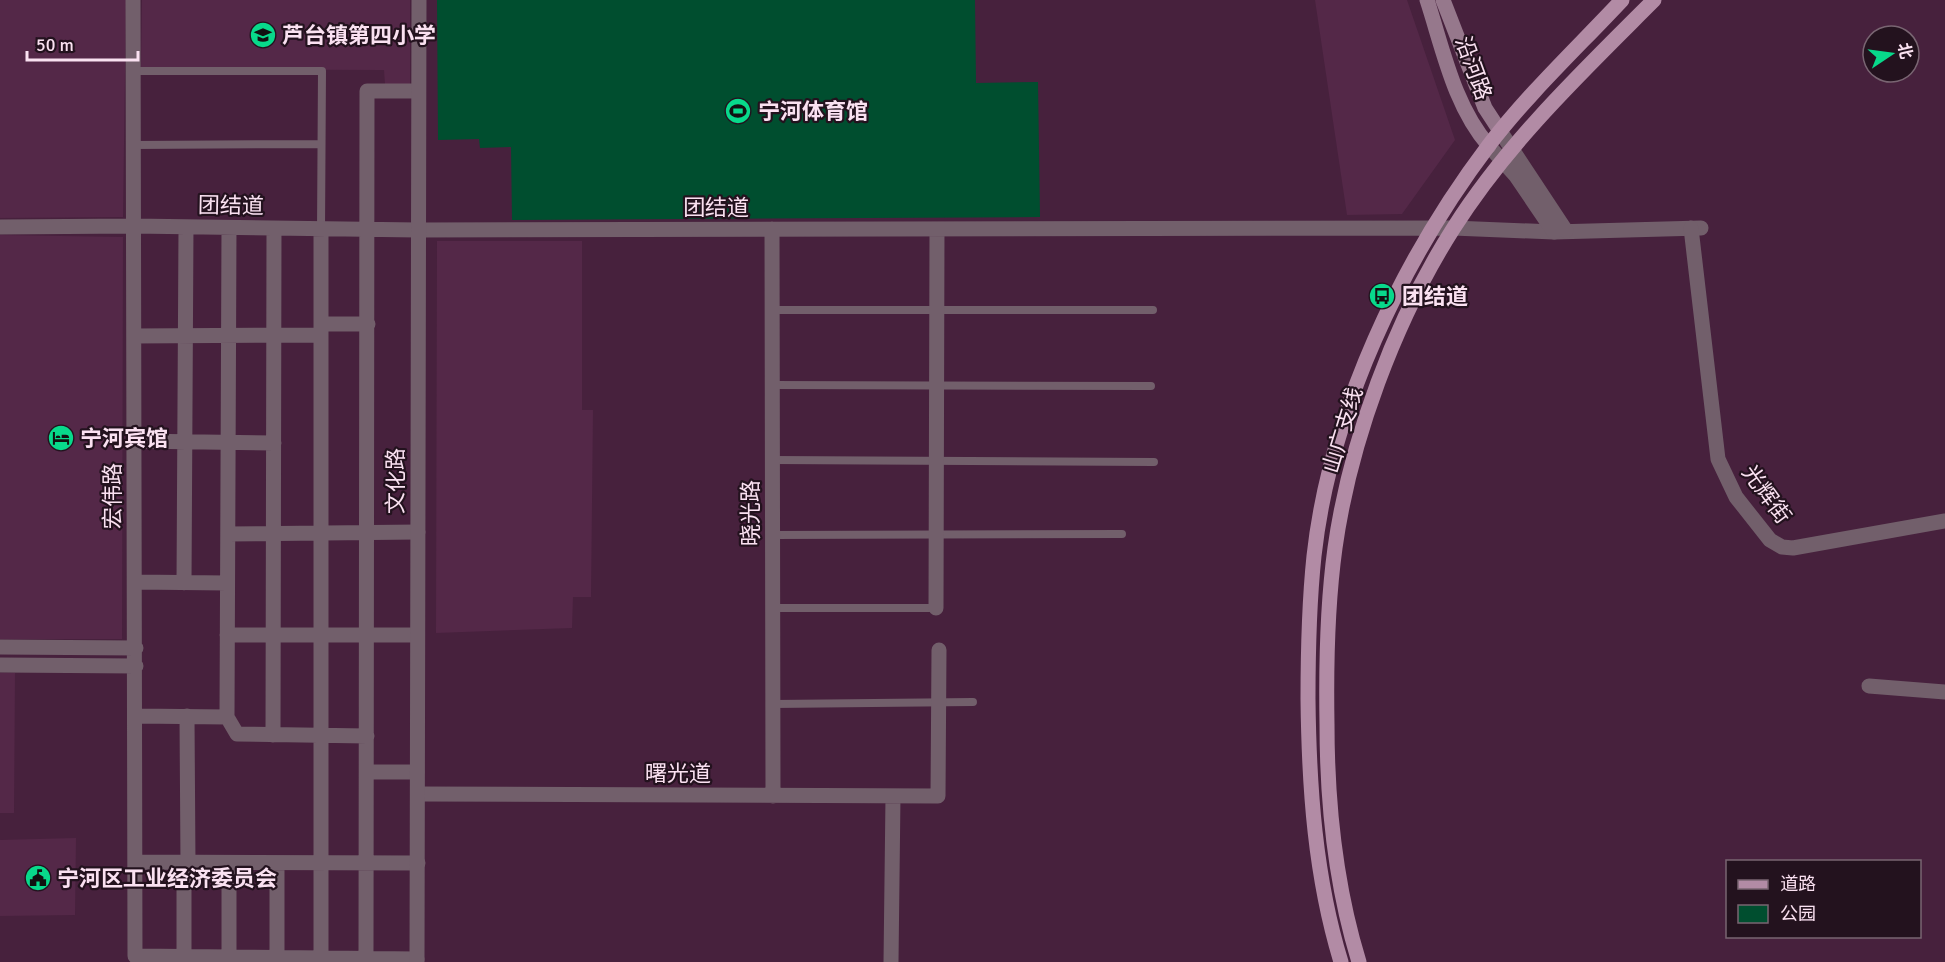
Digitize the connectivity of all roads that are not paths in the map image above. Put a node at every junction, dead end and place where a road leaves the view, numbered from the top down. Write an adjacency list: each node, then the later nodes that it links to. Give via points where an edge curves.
1 (134, 0): 7 (street, 宏伟路)
2 (419, 0): 8 (street, 文化路)
3 (1427, 0): 12 (main road, 沿河路, via 1464,110)
4 (1443, 0): 9 (main road, 沿河路, via 1485,108)
5 (1622, 0): 9 (main road, 山广支线)
6 (1654, 0): 13 (main road, 山广支线)
7 (133, 71): 10 (lane, via 322,71); 11 (street, 宏伟路)
8 (418, 91): 22 (street, via 367,91); 27 (street, 文化路)
9 (1500, 131): 12 (main road, 山广支线); 13 (street)
10 (321, 144): 11 (lane); 26 (lane)
11 (133, 146): 15 (street, 宏伟路)
12 (1489, 146): 14 (street); 25 (main road, 山广支线)
13 (1512, 147): 14 (main road, 山广支线); 28 (street)
14 (1502, 160): 19 (main road, 山广支线); 28 (street)
15 (133, 226): 16 (street, 团结道); 17 (street, 团结道); 34 (street, 宏伟路)
16 (0, 227)
17 (186, 227): 18 (street, 团结道); 35 (street)
18 (229, 228): 21 (street, 团结道); 36 (street)
19 (1453, 228): 25 (street, 团结道); 28 (street, 团结道); 104 (main road, 山广支线, via 1416,296 1376,394 1352,468 1335,549 1326,686 1328,801 1339,881)
20 (1696, 228): 28 (street, 团结道); 48 (street, 光辉街, via 1728,461 1746,495 1775,530 1784,537 1797,539); 49 (street, 光辉街, via 1718,459 1736,497 1770,540 1793,548)
21 (274, 229): 26 (street, 团结道); 37 (street)
22 (369, 229): 26 (street, 团结道); 27 (street, 团结道); 32 (street)
23 (772, 229): 24 (street, 团结道); 27 (street, 团结道); 29 (street, 晓光路)
24 (937, 229): 25 (street, 团结道); 30 (street)
25 (1432, 229): 103 (main road, 山广支线, via 1379,330 1353,400 1314,554 1309,624 1312,813 1321,875)
26 (321, 230): 33 (street)
27 (418, 230): 50 (street, 文化路)
28 (1560, 232)
29 (772, 310): 30 (lane); 38 (street, 晓光路)
30 (936, 310): 31 (lane); 39 (street)
31 (1153, 310)
32 (368, 324): 33 (street); 51 (street)
33 (321, 329): 37 (street); 54 (street)
34 (134, 336): 35 (street); 41 (street, 宏伟路)
35 (185, 336): 36 (street); 42 (street)
36 (229, 336): 37 (street); 43 (street)
37 (274, 336): 44 (street)
38 (772, 386): 39 (lane); 45 (street, 晓光路)
39 (936, 386): 40 (lane); 46 (street)
40 (1151, 386)
41 (134, 441): 42 (street); 58 (street, 宏伟路)
42 (185, 442): 43 (street); 59 (street)
43 (228, 442): 44 (street); 52 (street)
44 (274, 443): 53 (street)
45 (772, 460): 46 (lane); 57 (street, 晓光路)
46 (936, 461): 47 (lane); 55 (street)
47 (1154, 462)
48 (1945, 512)
49 (1945, 521)
50 (418, 532): 51 (street); 67 (street, 文化路)
51 (368, 533): 54 (street); 66 (street)
52 (228, 534): 53 (street); 60 (street)
53 (273, 534): 54 (street); 64 (street)
54 (321, 534): 65 (street)
55 (936, 534): 56 (lane); 57 (lane); 62 (street)
56 (1122, 534)
57 (772, 535): 61 (street, 晓光路)
58 (135, 582): 59 (street); 69 (street, 宏伟路)
59 (184, 583): 60 (street)
60 (227, 583): 63 (street)
61 (772, 608): 62 (lane); 77 (street, 晓光路)
62 (936, 608)
63 (227, 635): 64 (street); 80 (street)
64 (273, 635): 65 (street); 81 (street)
65 (321, 635): 66 (street); 82 (street)
66 (367, 635): 67 (street); 83 (street)
67 (417, 635): 85 (street, 文化路)
68 (0, 647): 69 (street)
69 (136, 648): 72 (street, 宏伟路)
70 (939, 650): 75 (street)
71 (0, 664): 72 (street)
72 (136, 666): 78 (street, 宏伟路)
73 (1869, 686): 74 (street)
74 (1945, 692)
75 (939, 702): 76 (lane); 77 (lane); 88 (street, 曙光道, via 938,796)
76 (973, 702)
77 (773, 704): 87 (street, 晓光路)
78 (136, 716): 79 (street); 89 (street, 宏伟路)
79 (187, 716): 80 (street); 90 (street)
80 (227, 717): 81 (street, via 237,734)
81 (273, 735): 82 (street)
82 (321, 735): 83 (street); 93 (street)
83 (367, 735): 84 (street)
84 (367, 772): 85 (street); 94 (street)
85 (417, 772): 86 (street, 文化路)
86 (417, 794): 87 (street, 曙光道); 95 (street, 文化路)
87 (773, 796): 88 (street, 曙光道)
88 (893, 796): 102 (street)
89 (135, 862): 90 (street); 96 (street, 宏伟路, via 135,956)
90 (188, 862): 91 (street); 96 (street, via 184,883)
91 (229, 863): 92 (street); 97 (street)
92 (277, 863): 93 (street); 98 (street)
93 (321, 863): 94 (street); 99 (street)
94 (367, 863): 95 (street); 100 (street)
95 (418, 863): 101 (street, 文化路)
96 (184, 957): 97 (street)
97 (229, 957): 98 (street)
98 (277, 957): 99 (street)
99 (321, 958): 100 (street)
100 (366, 958): 101 (street)
101 (417, 960)
102 (891, 962)
103 (1341, 962)
104 (1359, 962)

